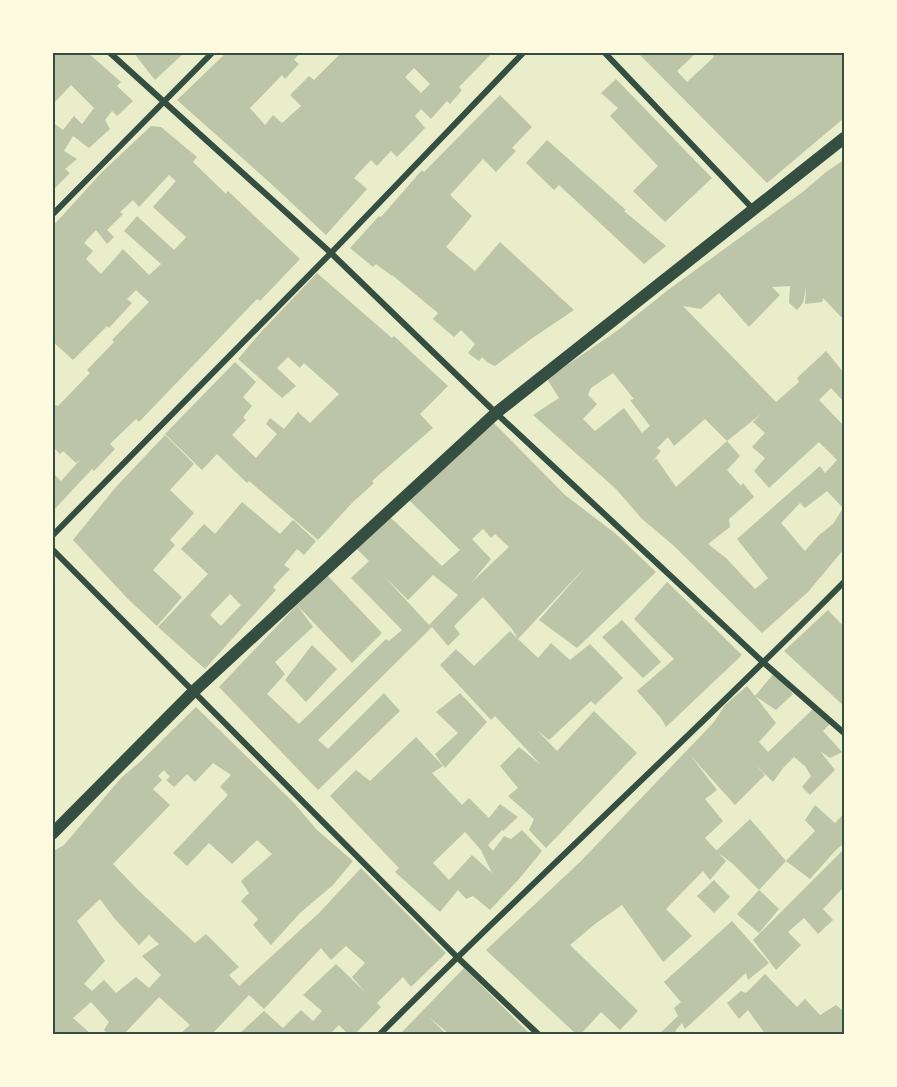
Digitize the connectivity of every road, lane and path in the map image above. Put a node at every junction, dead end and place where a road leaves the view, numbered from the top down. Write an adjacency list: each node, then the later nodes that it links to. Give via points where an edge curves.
1 (109, 52): 5 (street)
2 (213, 52): 5 (street)
3 (524, 52): 9 (street)
4 (604, 52): 7 (street)
5 (163, 102): 8 (street); 9 (street)
6 (844, 138): 7 (main road)
7 (754, 210): 10 (main road)
8 (52, 215)
9 (331, 253): 10 (street); 11 (street)
10 (496, 413): 14 (street); 15 (main road)
11 (52, 536)
12 (52, 549): 15 (street)
13 (844, 582): 14 (street)
14 (764, 663): 16 (street); 18 (street)
15 (194, 691): 17 (main road); 18 (street)
16 (844, 733)
17 (52, 834)
18 (457, 957): 19 (street); 20 (street)
19 (380, 1035)
20 (538, 1035)

